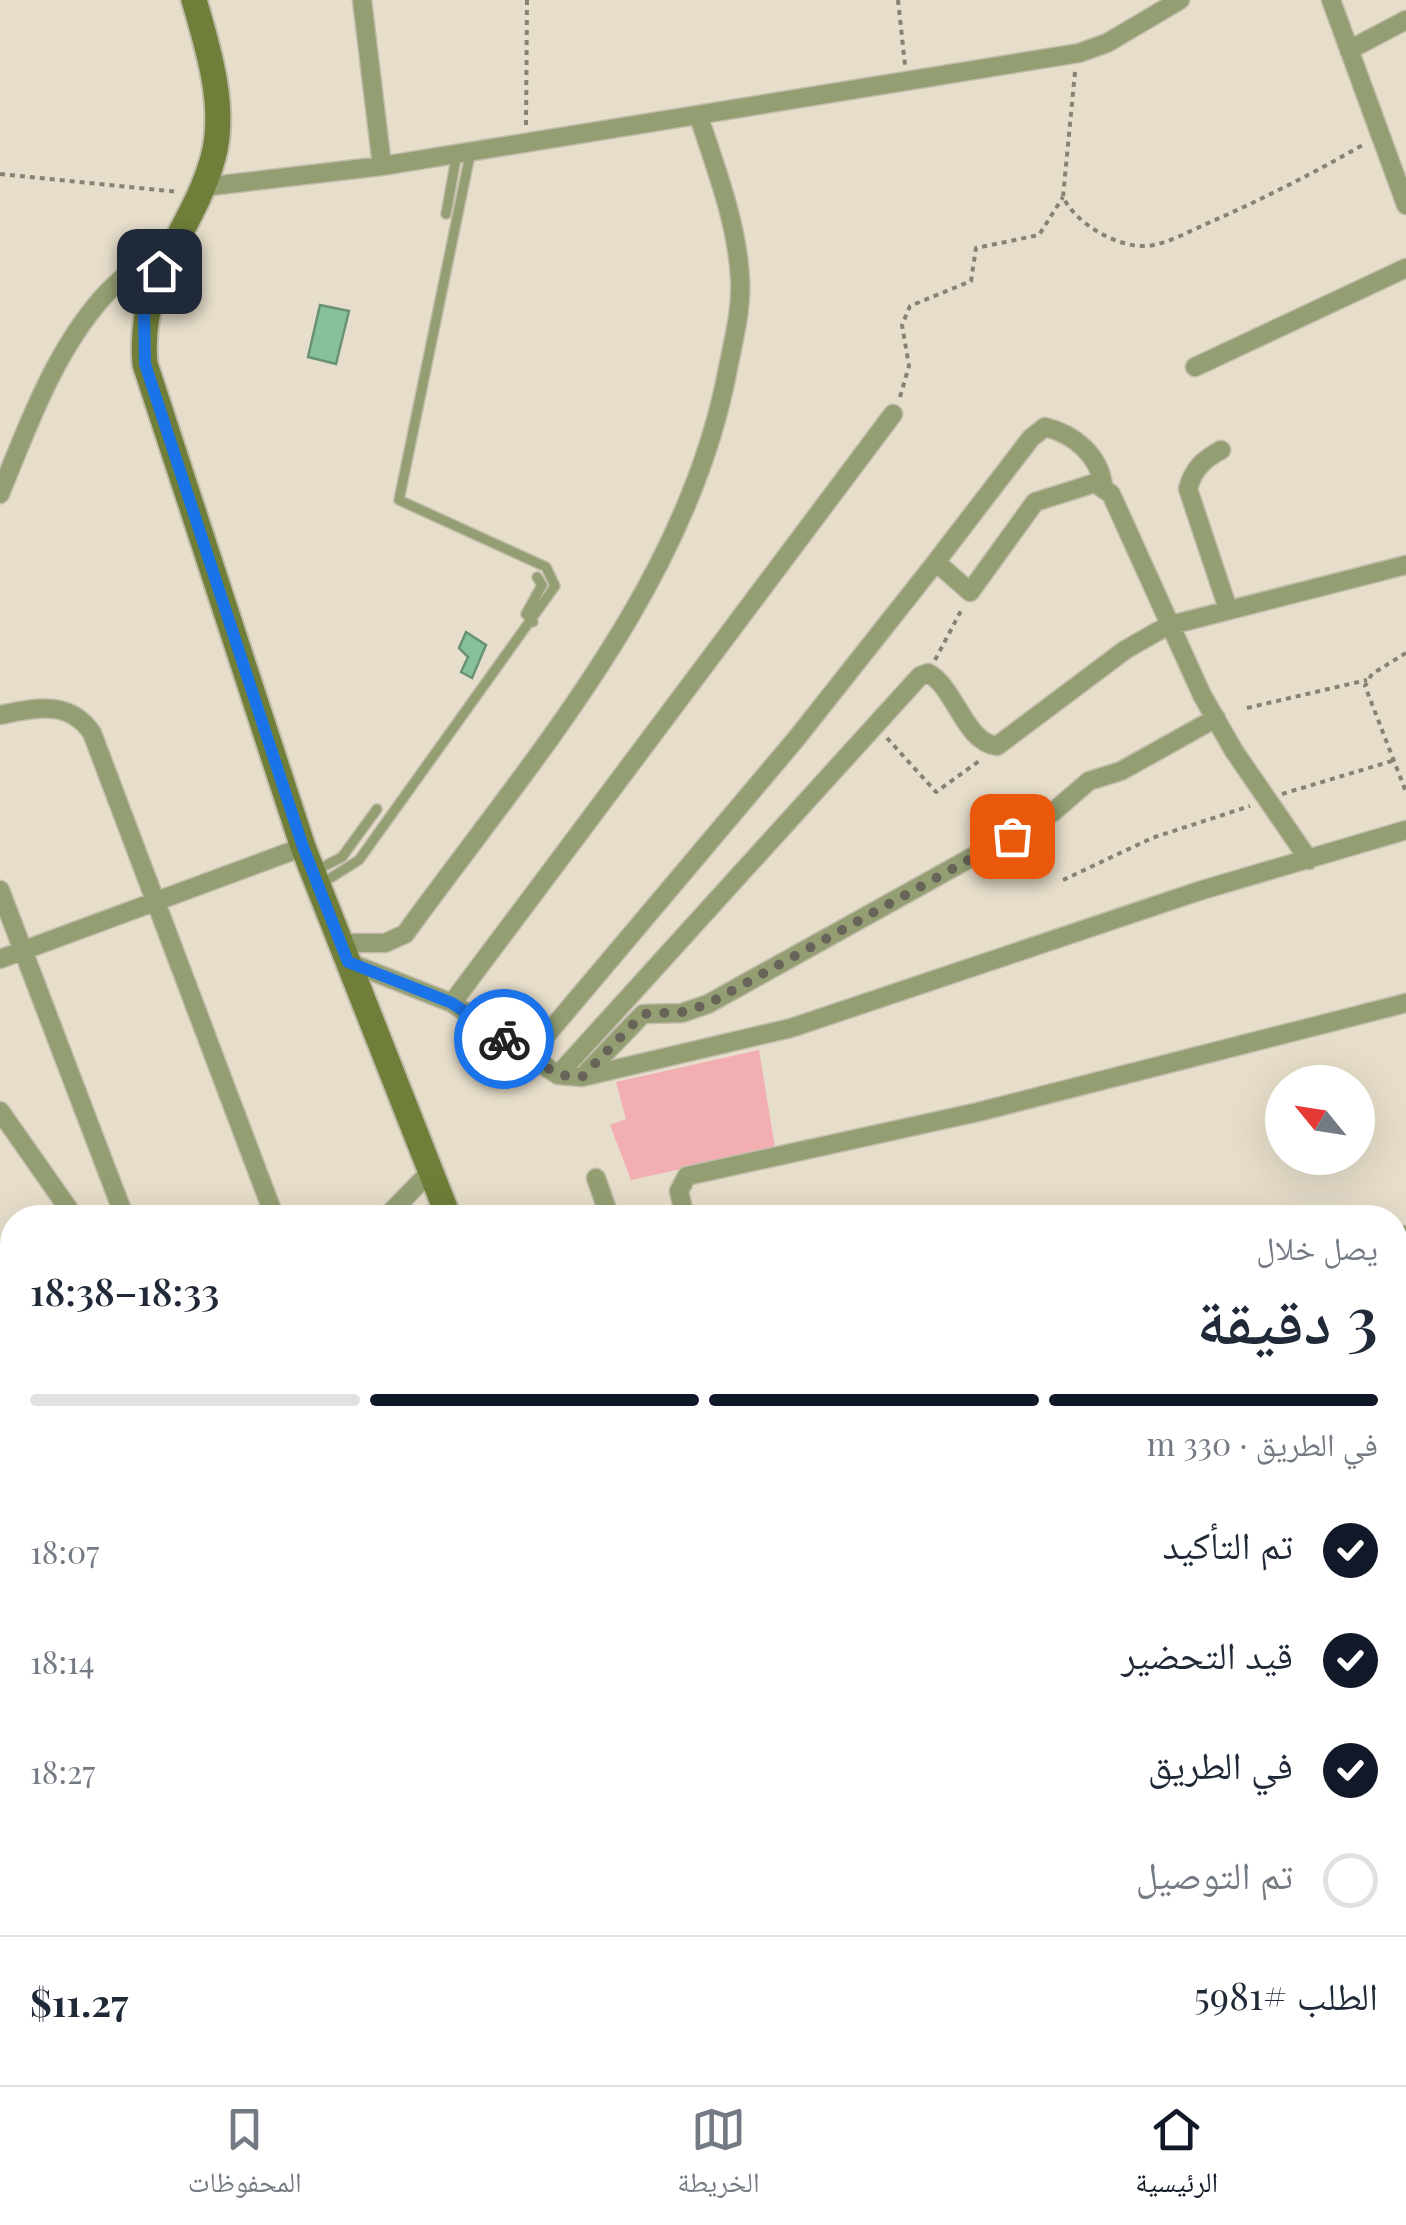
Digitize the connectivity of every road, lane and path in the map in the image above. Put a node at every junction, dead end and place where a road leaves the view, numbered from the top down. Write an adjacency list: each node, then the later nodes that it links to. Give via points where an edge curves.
1 (194, 0): 17 (street, via 218,120 214,156)
2 (362, 0): 15 (street)
3 (526, 0): 13 (path)
4 (898, 0): 10 (path)
5 (1180, 0): 9 (street)
6 (1331, 0): 8 (street)
7 (1406, 20): 8 (street)
8 (1349, 50): 12 (street)
9 (1080, 53): 10 (street); 18 (path)
10 (907, 82): 11 (street)
11 (699, 117): 13 (street); 55 (street, via 725,199 740,298 721,404 688,502 608,650 405,934)
12 (1381, 136): 18 (path, via 1271,196 1160,244 1115,240 1075,215); 19 (street)
13 (526, 139): 14 (street)
14 (464, 149): 15 (street); 20 (lane); 33 (lane, via 398,495 402,503 546,567 555,586)
15 (382, 166): 17 (street)
16 (0, 174): 17 (path)
17 (200, 190): 21 (street)
18 (1064, 198): 24 (path, via 1039,235 976,248 971,281 910,306 902,325 910,366)
19 (1406, 205)
20 (446, 214)
21 (177, 234): 27 (street, via 84,321); 48 (street, via 144,312 145,364)
22 (1406, 268): 23 (street)
23 (1195, 367)
24 (892, 414): 58 (street)
25 (1221, 450): 32 (street, via 1207,457 1188,489)
26 (1103, 485): 28 (street, via 1092,454 1051,428 1038,430); 31 (street, via 1035,502); 34 (street)
27 (0, 494)
28 (936, 562): 31 (street); 59 (street, via 796,740)
29 (1406, 565): 32 (street)
30 (537, 578): 33 (lane, via 542,585 526,614)
31 (970, 592): 36 (path)
32 (1228, 609): 34 (street)
33 (532, 622): 50 (lane, via 358,860)
34 (1167, 626): 40 (street); 42 (street)
35 (1406, 653): 37 (path)
36 (928, 673): 41 (street); 42 (street, via 974,731)
37 (1367, 680): 38 (path); 43 (path, via 1369,705)
38 (1247, 708)
39 (0, 715): 53 (street, via 56,708 85,724)
40 (1216, 718): 45 (street); 61 (street, via 1090,781 1053,812 708,1004 634,1019)
41 (874, 724): 42 (path, via 936,792); 60 (street)
42 (997, 746)
43 (1392, 760): 44 (path); 45 (path)
44 (1406, 792)
45 (1267, 799): 49 (street); 51 (path, via 1152,838)
46 (377, 809): 50 (lane, via 342,857)
47 (1406, 830): 49 (street)
48 (303, 847): 50 (street); 53 (street)
49 (1309, 860): 61 (street, via 791,1028)
50 (316, 879): 55 (street)
51 (1064, 880)
52 (0, 890): 54 (street)
53 (159, 904): 54 (street); 67 (street)
54 (22, 950): 56 (street); 66 (street)
55 (344, 952): 58 (street); 63 (street)
56 (0, 959)
57 (1406, 1002): 71 (street, via 978,1112 687,1176 679,1191)
58 (452, 1003): 59 (street)
59 (528, 1057): 60 (street)
60 (558, 1075): 61 (street)
61 (582, 1077)
62 (0, 1110): 65 (street)
63 (430, 1172): 68 (street); 69 (street)
64 (596, 1178): 70 (street)
65 (66, 1205)
66 (120, 1205)
67 (270, 1205)
68 (398, 1205)
69 (444, 1205)
70 (605, 1205)
71 (682, 1205)

